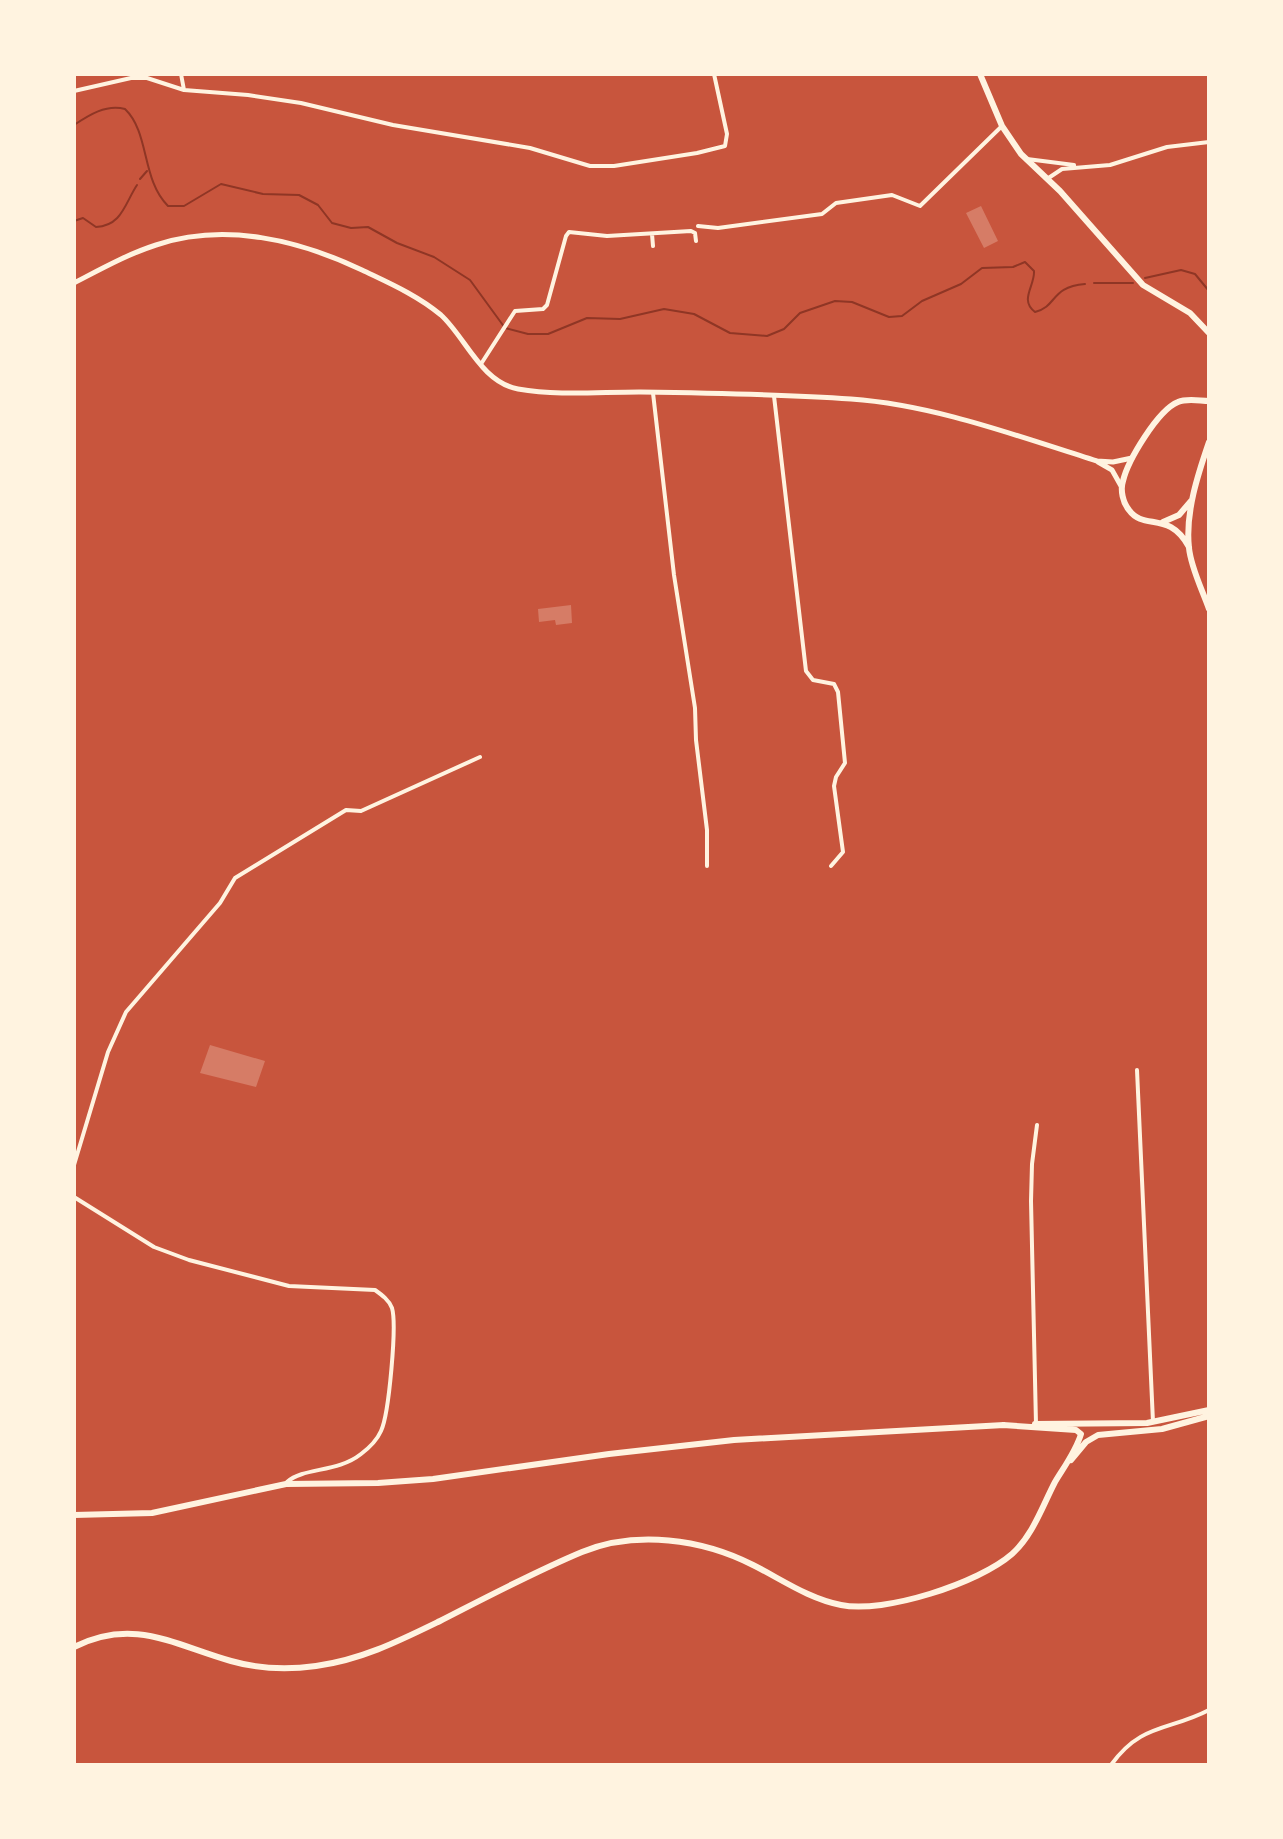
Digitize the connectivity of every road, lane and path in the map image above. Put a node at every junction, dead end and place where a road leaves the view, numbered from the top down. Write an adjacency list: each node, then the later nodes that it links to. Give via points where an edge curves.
1 (181, 74): 4 (street)
2 (714, 74): 4 (street, via 727,134 723,147 608,166 582,165 530,148 301,103)
3 (980, 74): 6 (main road)
4 (184, 90): 5 (street, via 139,77)
5 (74, 91)
6 (1002, 126): 8 (main road); 11 (street, via 920,206 892,195 836,203 822,214)
7 (1209, 142): 9 (street)
8 (1025, 158): 9 (street); 10 (main road)
9 (1084, 167): 10 (street, via 1062,169)
10 (1047, 179): 16 (main road, via 1143,285 1190,313)
11 (698, 226)
12 (652, 234): 13 (street, via 693,232); 14 (street); 17 (street, via 569,232 547,305 518,309)
13 (696, 241)
14 (653, 246)
15 (74, 283): 17 (street, via 169,241 227,235 275,239 337,258 420,299 449,324)
16 (1209, 333)
17 (481, 364): 18 (street, via 515,388 559,394)
18 (653, 393): 19 (street); 32 (street, via 695,708)
19 (774, 396): 25 (street, via 890,404 985,426); 33 (street, via 806,671 813,680 834,684 838,692 845,763 834,786 843,852)
20 (1196, 401): 21 (main road); 22 (main road); 24 (main road, via 1180,401 1165,411)
21 (1209, 401)
22 (1209, 409)
23 (1209, 442): 27 (main road)
24 (1133, 457): 25 (street); 26 (main road)
25 (1097, 461): 26 (street, via 1112,470)
26 (1122, 488): 28 (main road, via 1131,512)
27 (1193, 496): 28 (main road, via 1179,515); 29 (main road)
28 (1163, 522): 29 (main road)
29 (1189, 547): 30 (main road)
30 (1209, 609)
31 (480, 757): 36 (street, via 361,811 346,810 235,878 122,1020)
32 (707, 866)
33 (831, 866)
34 (1137, 1070): 40 (street)
35 (1037, 1125): 41 (street, via 1031,1201)
36 (74, 1165)
37 (74, 1197): 44 (street, via 154,1247 189,1260 289,1286 375,1290 384,1297 392,1308 393,1324 381,1430 354,1459 295,1476)
38 (1209, 1410): 40 (main road)
39 (1209, 1416): 43 (main road, via 1162,1429 1098,1435 1082,1446)
40 (1153, 1422): 41 (main road)
41 (1036, 1424): 42 (main road)
42 (1003, 1425): 43 (main road, via 1078,1430 1081,1436); 44 (main road, via 734,1440 407,1481)
43 (1059, 1476): 46 (main road, via 1026,1538 1003,1561 888,1605 838,1605 720,1551 633,1540 572,1556 391,1645 344,1662 268,1668 139,1633 106,1635)
44 (286, 1484): 45 (main road, via 152,1513)
45 (74, 1515)
46 (74, 1647)
47 (1209, 1710): 48 (street, via 1139,1736)
48 (1111, 1765)

